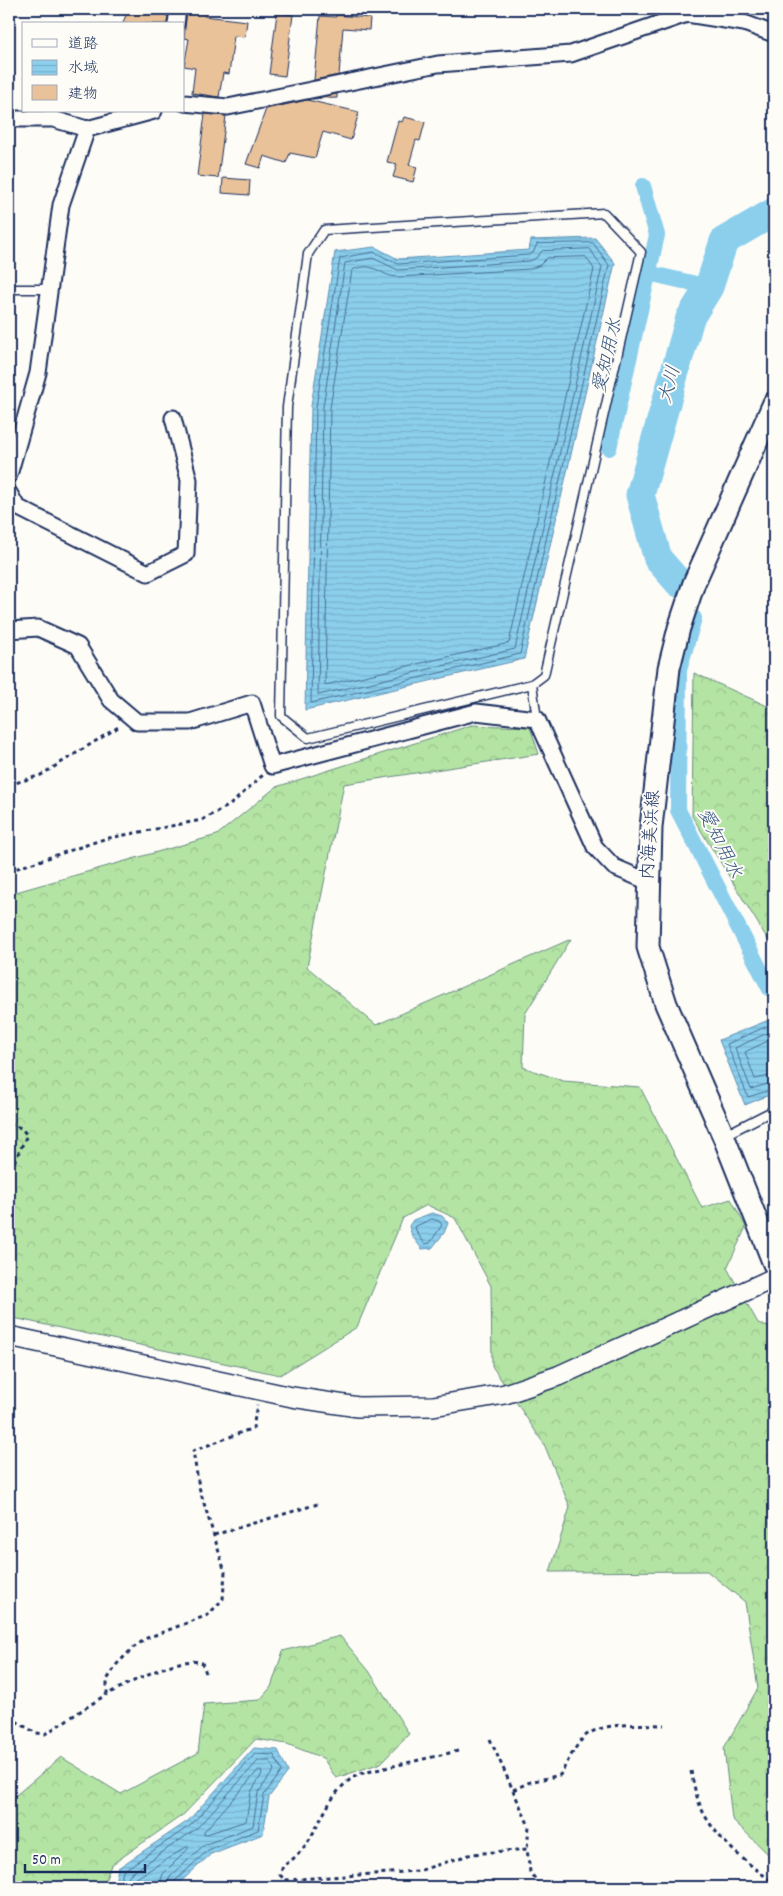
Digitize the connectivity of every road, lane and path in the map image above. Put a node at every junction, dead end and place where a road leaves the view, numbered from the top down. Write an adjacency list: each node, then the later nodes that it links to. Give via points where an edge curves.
1 (178, 9): 2 (street)
2 (176, 22)
3 (774, 34): 4 (street, via 744,23 687,14 571,54 438,64 228,106)
4 (185, 103)
5 (150, 112): 7 (street)
6 (9, 119): 7 (street, via 53,119)
7 (86, 129): 9 (street, via 61,205)
8 (9, 289): 9 (lane)
9 (50, 289): 12 (street, via 38,373)
10 (774, 403): 21 (main road, 内海美浜線, via 694,583 679,628 668,677 651,827)
11 (173, 418): 13 (street, via 190,480 186,554 148,573 17,507)
12 (9, 475)
13 (9, 493)
14 (9, 630): 17 (street, via 38,628 78,646 111,700)
15 (532, 684): 15 (lane, via 544,676 641,252 604,212 324,230 308,254 287,406 281,716 308,738); 16 (lane)
16 (537, 719): 18 (street, via 476,712); 21 (street, via 595,847 614,867)
17 (137, 722): 18 (street, via 190,722 252,703); 19 (path, via 116,727 41,775)
18 (272, 766): 20 (path, via 230,805 202,820 104,839)
19 (9, 785)
20 (9, 871)
21 (649, 882): 24 (main road, 内海美浜線, via 648,946 666,1004)
22 (774, 1110): 24 (lane)
23 (9, 1124): 25 (path, via 21,1128 27,1135)
24 (723, 1136): 26 (main road, 内海美浜線)
25 (9, 1172)
26 (774, 1264)
27 (774, 1278): 29 (street, via 558,1376 505,1394 433,1406 358,1407)
28 (9, 1336): 29 (street)
29 (260, 1390): 31 (path, via 253,1428 193,1451 199,1486)
30 (322, 1503): 31 (path)
31 (214, 1535): 33 (path, via 225,1572 220,1603 208,1614 147,1638 133,1648 107,1680)
32 (206, 1673): 33 (path, via 202,1663 195,1660 172,1665)
33 (107, 1694): 35 (path, via 45,1734 36,1733)
34 (9, 1717): 35 (path)
35 (19, 1723): 37 (path)
36 (664, 1725): 41 (path, via 596,1729 584,1738 560,1775)
37 (9, 1735)
38 (490, 1740): 41 (path)
39 (458, 1751): 42 (path, via 359,1774 348,1780 333,1796 307,1844 283,1866 280,1875 285,1880 418,1871 472,1854)
40 (691, 1771): 43 (path, via 695,1792 707,1819 733,1850)
41 (513, 1790): 42 (path, via 529,1826)
42 (527, 1849): 44 (path, via 530,1872)
43 (774, 1882)
44 (540, 1887)

